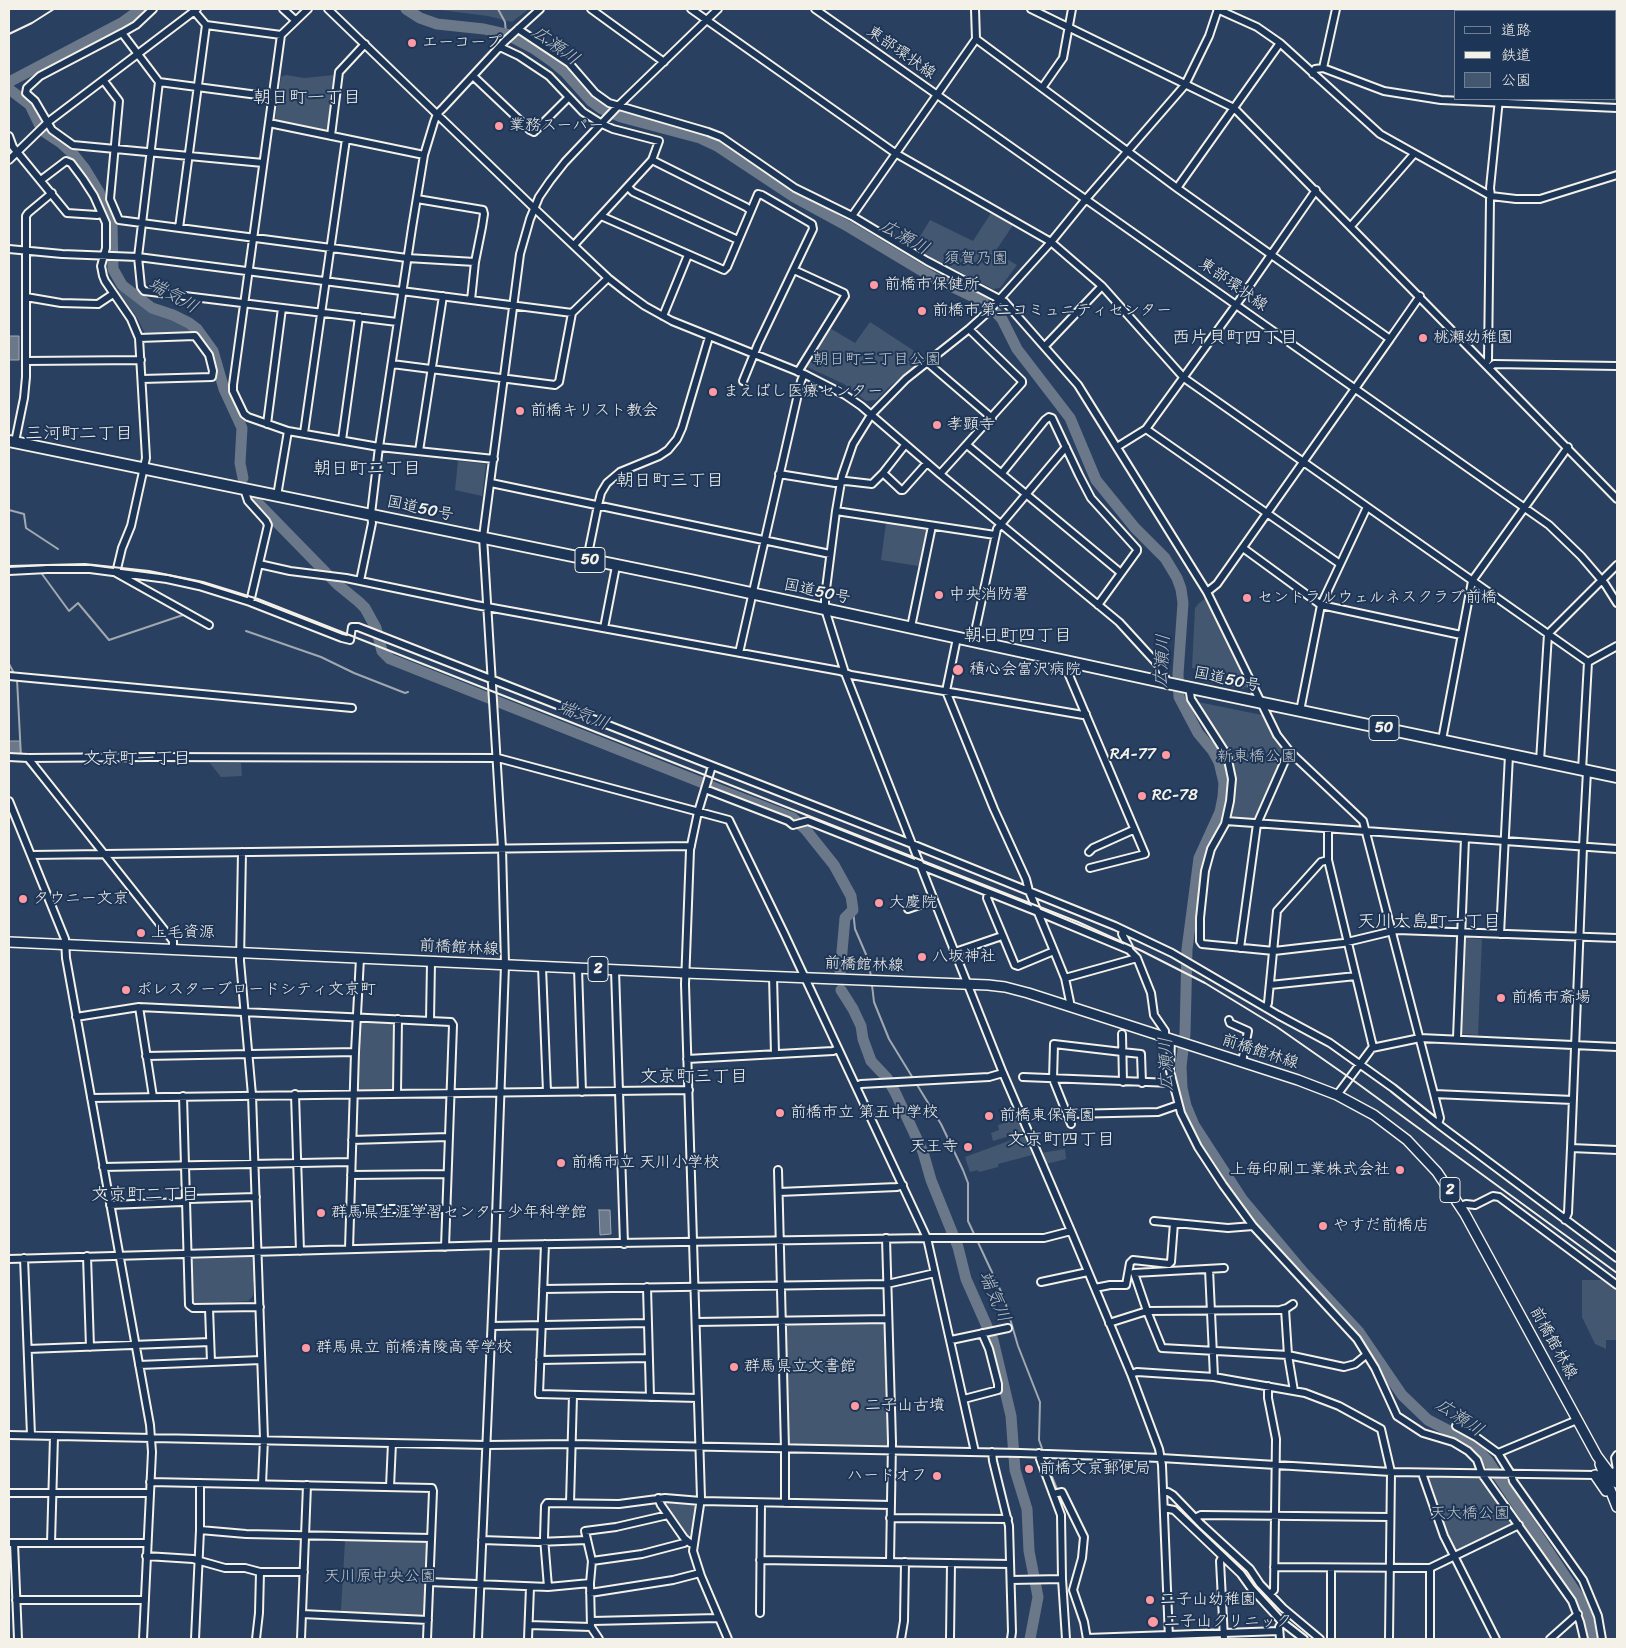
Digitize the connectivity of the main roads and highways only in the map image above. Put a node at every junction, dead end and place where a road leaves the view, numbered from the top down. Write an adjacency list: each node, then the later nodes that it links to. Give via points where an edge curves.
1 (12, 441): 2 (highway, 国道50号 / 50, via 752,593)
2 (1617, 777)
3 (9, 942): 4 (main road, 前橋館林線 / 2, via 1010,988 1242,1062 1337,1095 1374,1115 1407,1140 1437,1172 1460,1206)
4 (1609, 1473): 5 (main road, 前橋館林線 / 2); 6 (main road, 前橋館林線 / 2)
5 (1617, 1483)
6 (1617, 1509)

